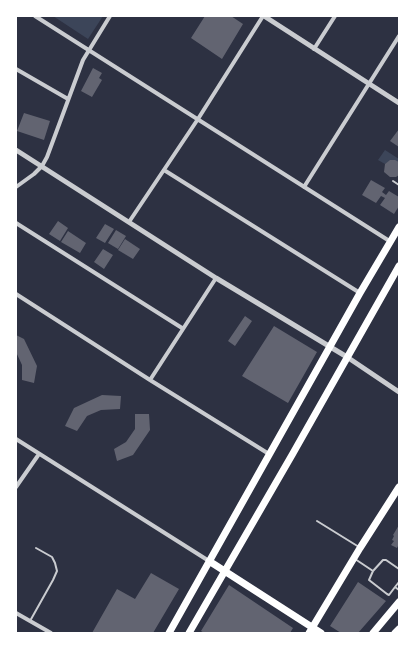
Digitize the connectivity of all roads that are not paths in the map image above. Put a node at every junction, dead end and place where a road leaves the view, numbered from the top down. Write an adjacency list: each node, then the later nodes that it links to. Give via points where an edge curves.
1 (35, 16): 7 (street)
2 (110, 16): 7 (street)
3 (263, 16): 6 (street); 12 (street)
4 (335, 16): 6 (street)
5 (399, 36): 9 (street)
6 (314, 49): 9 (street)
7 (88, 50): 10 (street); 12 (street)
8 (16, 69): 10 (street)
9 (369, 84): 11 (street); 19 (street)
10 (68, 99): 14 (street)
11 (399, 103)
12 (198, 119): 15 (street); 19 (street)
13 (16, 150): 14 (street)
14 (42, 166): 18 (street); 20 (street)
15 (164, 170): 20 (street); 26 (street)
16 (393, 181): 17 (lane)
17 (399, 185)
18 (16, 186)
19 (304, 187): 23 (street)
20 (129, 222): 25 (street)
21 (16, 223): 28 (street)
22 (399, 227): 23 (main road)
23 (391, 242): 26 (main road)
24 (399, 266): 30 (main road)
25 (216, 278): 28 (street); 29 (street)
26 (360, 293): 29 (main road)
27 (16, 294): 31 (street)
28 (182, 328): 31 (street)
29 (331, 347): 30 (street); 35 (main road)
30 (347, 358): 32 (street); 45 (main road)
31 (150, 380): 35 (street)
32 (399, 392)
33 (16, 439): 34 (street)
34 (39, 454): 36 (street); 42 (street)
35 (269, 454): 42 (main road)
36 (16, 487)
37 (399, 487): 40 (main road)
38 (317, 521): 40 (lane)
39 (36, 548): 51 (lane, via 52,557 56,563 56,571)
40 (360, 548): 41 (main road)
41 (354, 558): 44 (lane); 53 (main road)
42 (209, 561): 45 (main road); 55 (main road)
43 (399, 568): 44 (lane, via 383,560)
44 (374, 571): 47 (lane, via 369,580 376,587 389,595)
45 (225, 572): 53 (main road); 56 (main road)
46 (399, 582): 47 (lane)
47 (395, 587): 48 (lane)
48 (399, 590)
49 (399, 602): 58 (main road)
50 (16, 612): 51 (street)
51 (30, 621): 54 (street)
52 (399, 629): 59 (main road)
53 (311, 630): 57 (main road)
54 (51, 633)
55 (169, 633)
56 (189, 633)
57 (321, 633)
58 (373, 633)
59 (396, 633)

